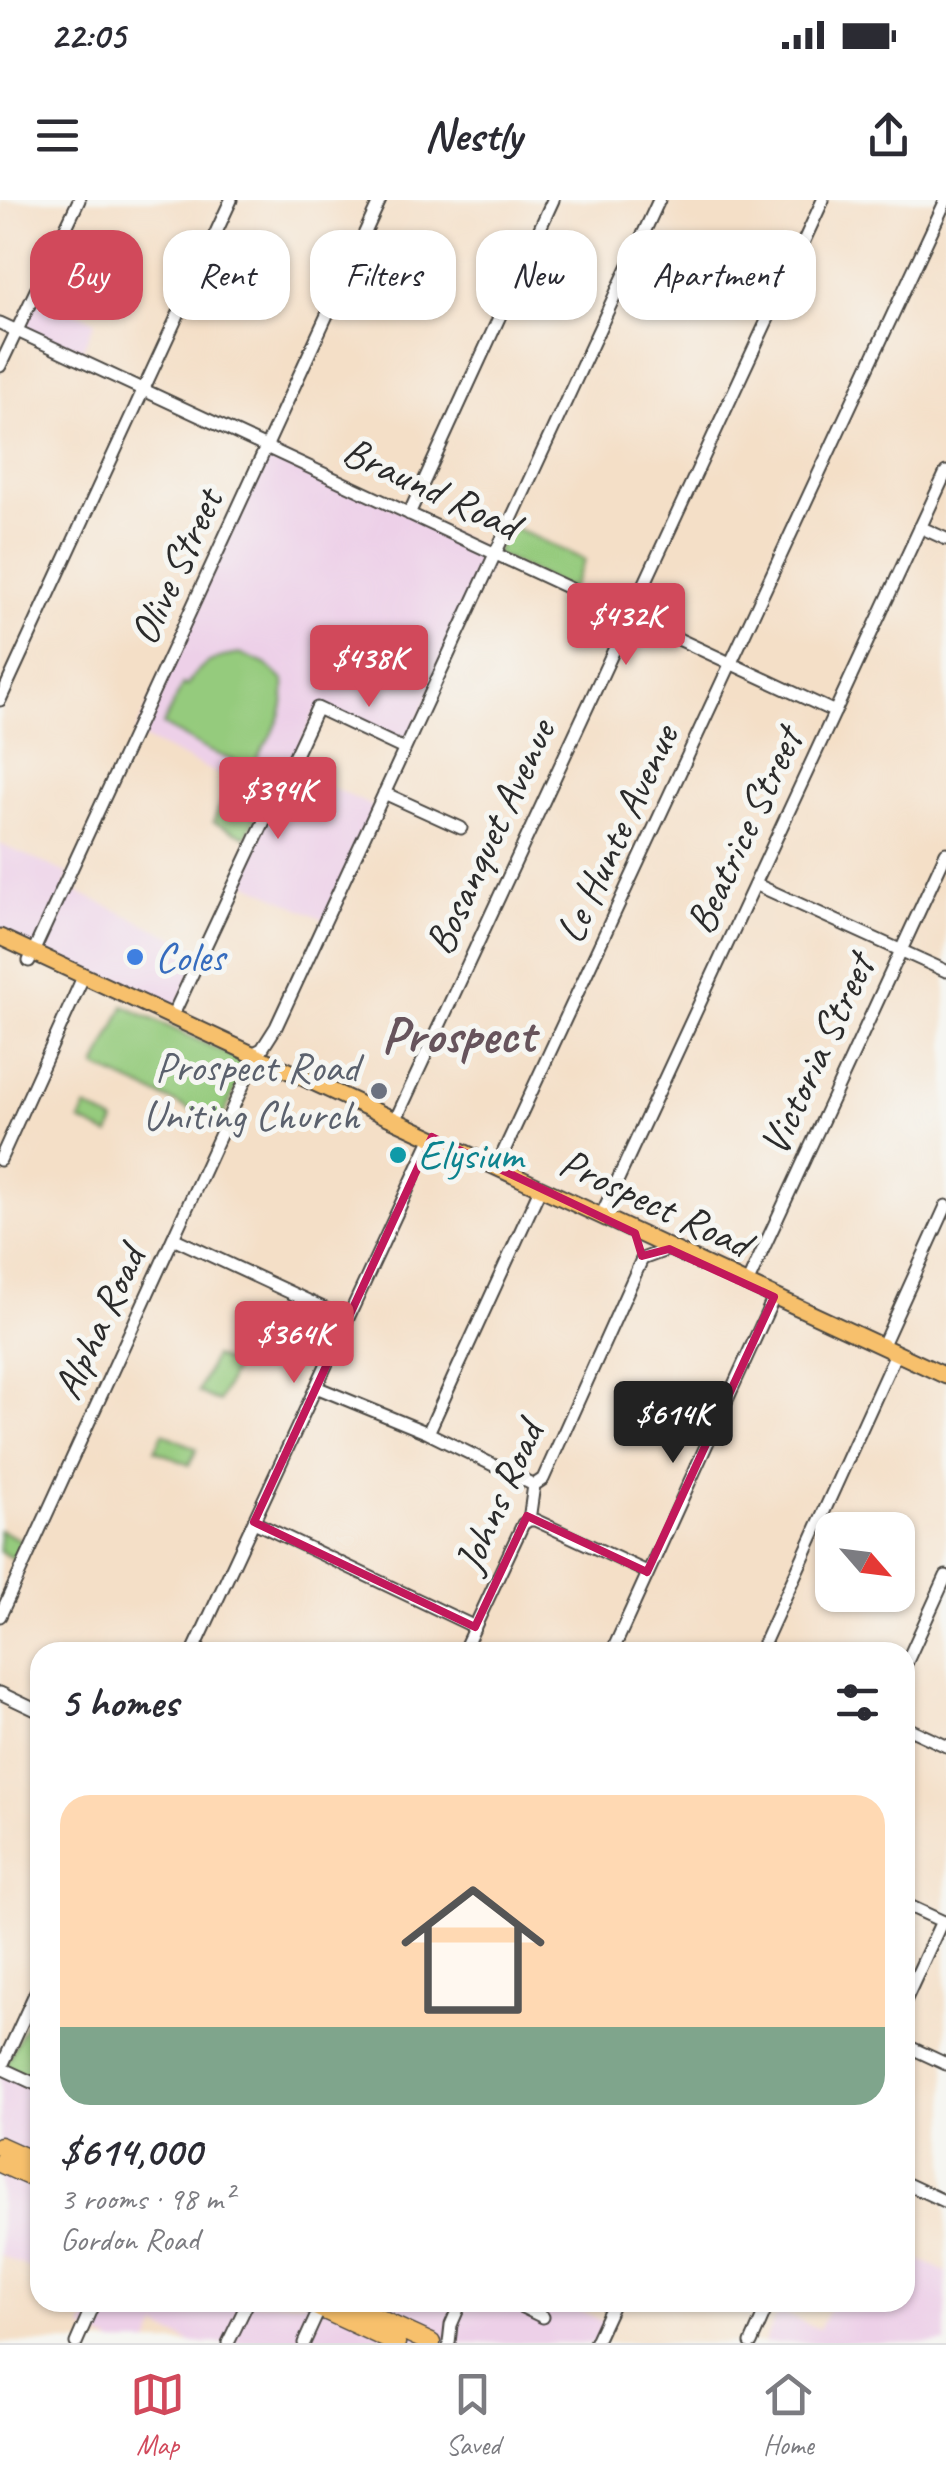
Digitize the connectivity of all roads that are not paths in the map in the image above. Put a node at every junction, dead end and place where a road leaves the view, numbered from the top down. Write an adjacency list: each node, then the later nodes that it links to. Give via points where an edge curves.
1 (79, 200): 9 (street)
2 (232, 200): 11 (street)
3 (380, 200): 12 (street, Olive Street)
4 (554, 200): 14 (street)
5 (659, 200): 17 (street)
6 (823, 200): 18 (street, Bosanquet Avenue)
7 (946, 200): 19 (street, Le Hunte Avenue)
8 (0, 322): 9 (street, Braund Road)
9 (16, 330): 10 (street); 11 (street, Braund Road)
10 (0, 366)
11 (144, 390): 12 (street, Braund Road); 20 (street)
12 (268, 448): 14 (street, Braund Road); 32 (street, Olive Street)
13 (946, 472): 15 (street, Beatrice Street)
14 (409, 514): 17 (street, Braund Road)
15 (920, 527): 16 (street); 21 (street, Beatrice Street)
16 (946, 540)
17 (495, 554): 18 (street, Braund Road); 22 (street)
18 (628, 616): 19 (street, Braund Road); 38 (street, Bosanquet Avenue)
19 (732, 664): 21 (street, Braund Road); 41 (street, Le Hunte Avenue)
20 (0, 700)
21 (835, 712): 28 (street, Beatrice Street)
22 (404, 749): 23 (street, via 317,708); 24 (street)
23 (282, 782)
24 (384, 792): 26 (street); 36 (street)
25 (273, 802): 35 (street)
26 (461, 828)
27 (946, 852): 31 (street, Victoria Street)
28 (755, 884): 31 (street); 44 (street, Beatrice Street)
29 (0, 937): 32 (main road, Prospect Road)
30 (0, 948): 32 (main road, Prospect Road)
31 (900, 951): 33 (street); 49 (street, Victoria Street)
32 (31, 956): 34 (main road, Prospect Road)
33 (946, 971)
34 (82, 980): 35 (main road, Prospect Road); 40 (street)
35 (172, 1017): 37 (main road, Prospect Road)
36 (276, 1027): 37 (street); 37 (street, via 269,1054)
37 (259, 1058): 38 (main road, Prospect Road); 46 (street, Alpha Road)
38 (395, 1121): 39 (main road, Prospect Road)
39 (432, 1137): 41 (main road, Prospect Road); 51 (street)
40 (0, 1160)
41 (496, 1168): 42 (main road, Prospect Road)
42 (540, 1189): 44 (main road, Prospect Road); 55 (street)
43 (946, 1206): 52 (street)
44 (601, 1216): 45 (main road, Prospect Road)
45 (635, 1233): 47 (main road, Prospect Road); 48 (street)
46 (173, 1238): 51 (street); 62 (street, Alpha Road)
47 (669, 1249): 48 (street); 49 (main road, Prospect Road)
48 (642, 1259): 56 (street, Johns Road, via 543,1479)
49 (747, 1284): 50 (main road, Prospect Road)
50 (774, 1296): 52 (main road, Prospect Road); 59 (street)
51 (347, 1319): 54 (street)
52 (889, 1350): 53 (main road, Prospect Road); 67 (street)
53 (946, 1376)
54 (316, 1386): 55 (street); 58 (street)
55 (428, 1434): 56 (street)
56 (534, 1486): 57 (street, Johns Road)
57 (529, 1520): 59 (street); 63 (street, Johns Road)
58 (254, 1522): 63 (street); 64 (street)
59 (647, 1572): 66 (street)
60 (946, 1576): 61 (street)
61 (942, 1594): 68 (street)
62 (0, 1616)
63 (475, 1627): 65 (street, Johns Road)
64 (198, 1642)
65 (468, 1642)
66 (616, 1642)
67 (764, 1642)
68 (915, 1647)
69 (0, 1694): 70 (street)
70 (30, 1708)
71 (915, 1732): 72 (street)
72 (946, 1746)
73 (915, 1909): 74 (street)
74 (944, 1922): 75 (street)
75 (915, 1981)
76 (30, 2007): 79 (street)
77 (915, 2050): 78 (street)
78 (946, 2064)
79 (0, 2069): 80 (street)
80 (30, 2082)
81 (0, 2146): 82 (highway)
82 (30, 2160)
83 (0, 2162): 84 (highway)
84 (30, 2176)
85 (915, 2188): 86 (street)
86 (946, 2202)
87 (90, 2312): 99 (street)
88 (243, 2312): 100 (street)
89 (312, 2312): 101 (street)
90 (329, 2312): 102 (highway)
91 (363, 2312): 98 (highway)
92 (457, 2312): 97 (street)
93 (533, 2312): 96 (street)
94 (610, 2312): 104 (street)
95 (765, 2312): 105 (street)
96 (543, 2317)
97 (451, 2325): 98 (street); 103 (street)
98 (429, 2342)
99 (76, 2343)
100 (228, 2343)
101 (304, 2343)
102 (396, 2343)
103 (449, 2343)
104 (596, 2343)
105 (751, 2343)

